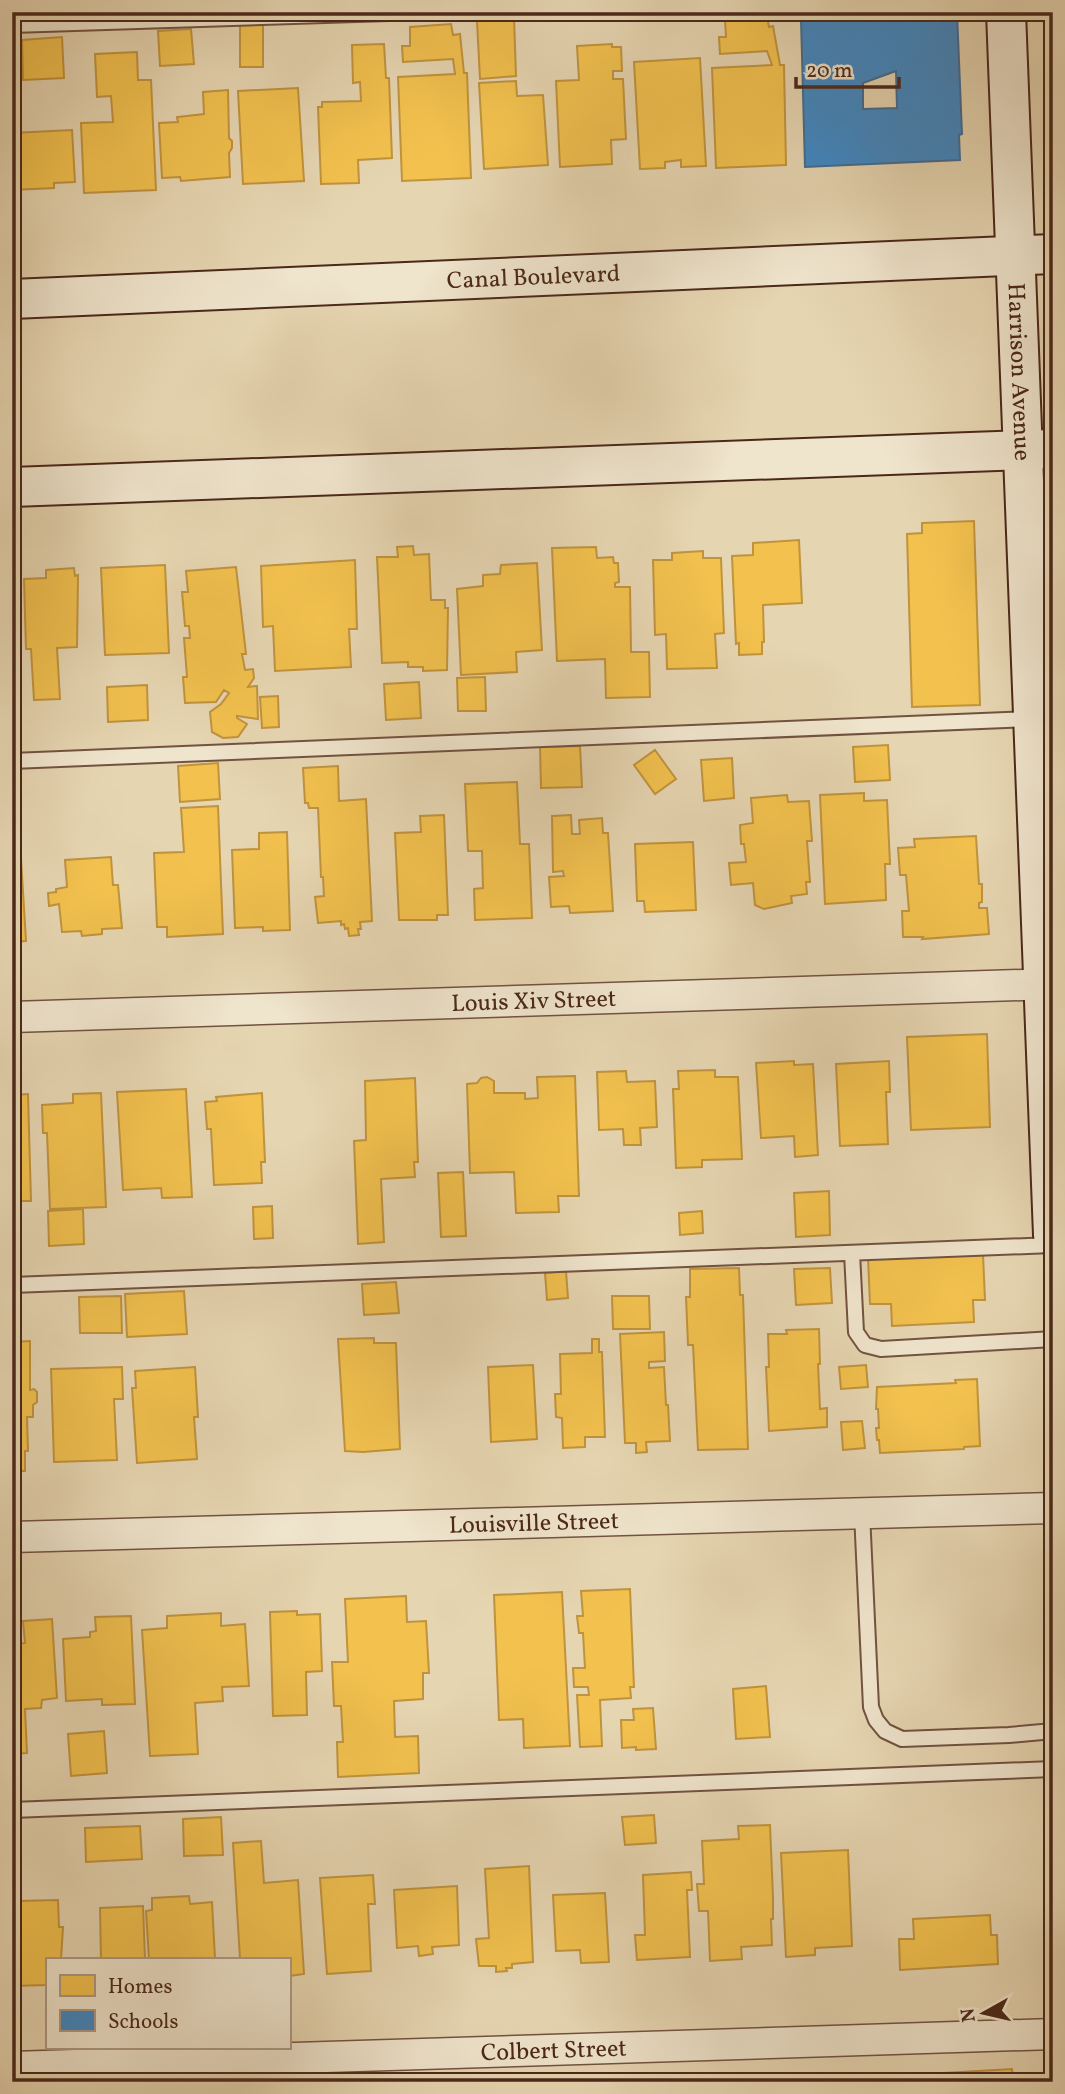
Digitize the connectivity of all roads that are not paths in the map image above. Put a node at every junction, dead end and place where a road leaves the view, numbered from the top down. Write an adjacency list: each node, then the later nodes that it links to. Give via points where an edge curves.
1 (421, 12): 3 (lane)
2 (1006, 12): 5 (main road, Harrison Avenue)
3 (12, 25)
4 (1053, 254): 5 (main road, Canal Boulevard)
5 (1015, 256): 6 (main road, Canal Boulevard); 7 (main road, Harrison Avenue)
6 (12, 299)
7 (1038, 449): 8 (main road); 9 (main road, Harrison Avenue)
8 (12, 487)
9 (1033, 719): 10 (lane); 11 (main road, Harrison Avenue)
10 (12, 761)
11 (1048, 984): 12 (street, Louis Xiv Street); 13 (main road, Harrison Avenue)
12 (12, 1017)
13 (1053, 1235)
14 (1053, 1245): 15 (lane)
15 (852, 1253): 16 (lane); 17 (lane, via 856,1332 865,1345 881,1349)
16 (12, 1285)
17 (1053, 1339)
18 (1053, 1508): 19 (street, Louisville Street)
19 (862, 1513): 20 (street, Louisville Street); 21 (lane, via 871,1707 885,1731 902,1739)
20 (12, 1537)
21 (1053, 1731)
22 (1053, 1769): 23 (lane)
23 (12, 1810)
24 (1053, 2034): 25 (street, Colbert Street)
25 (12, 2067)

